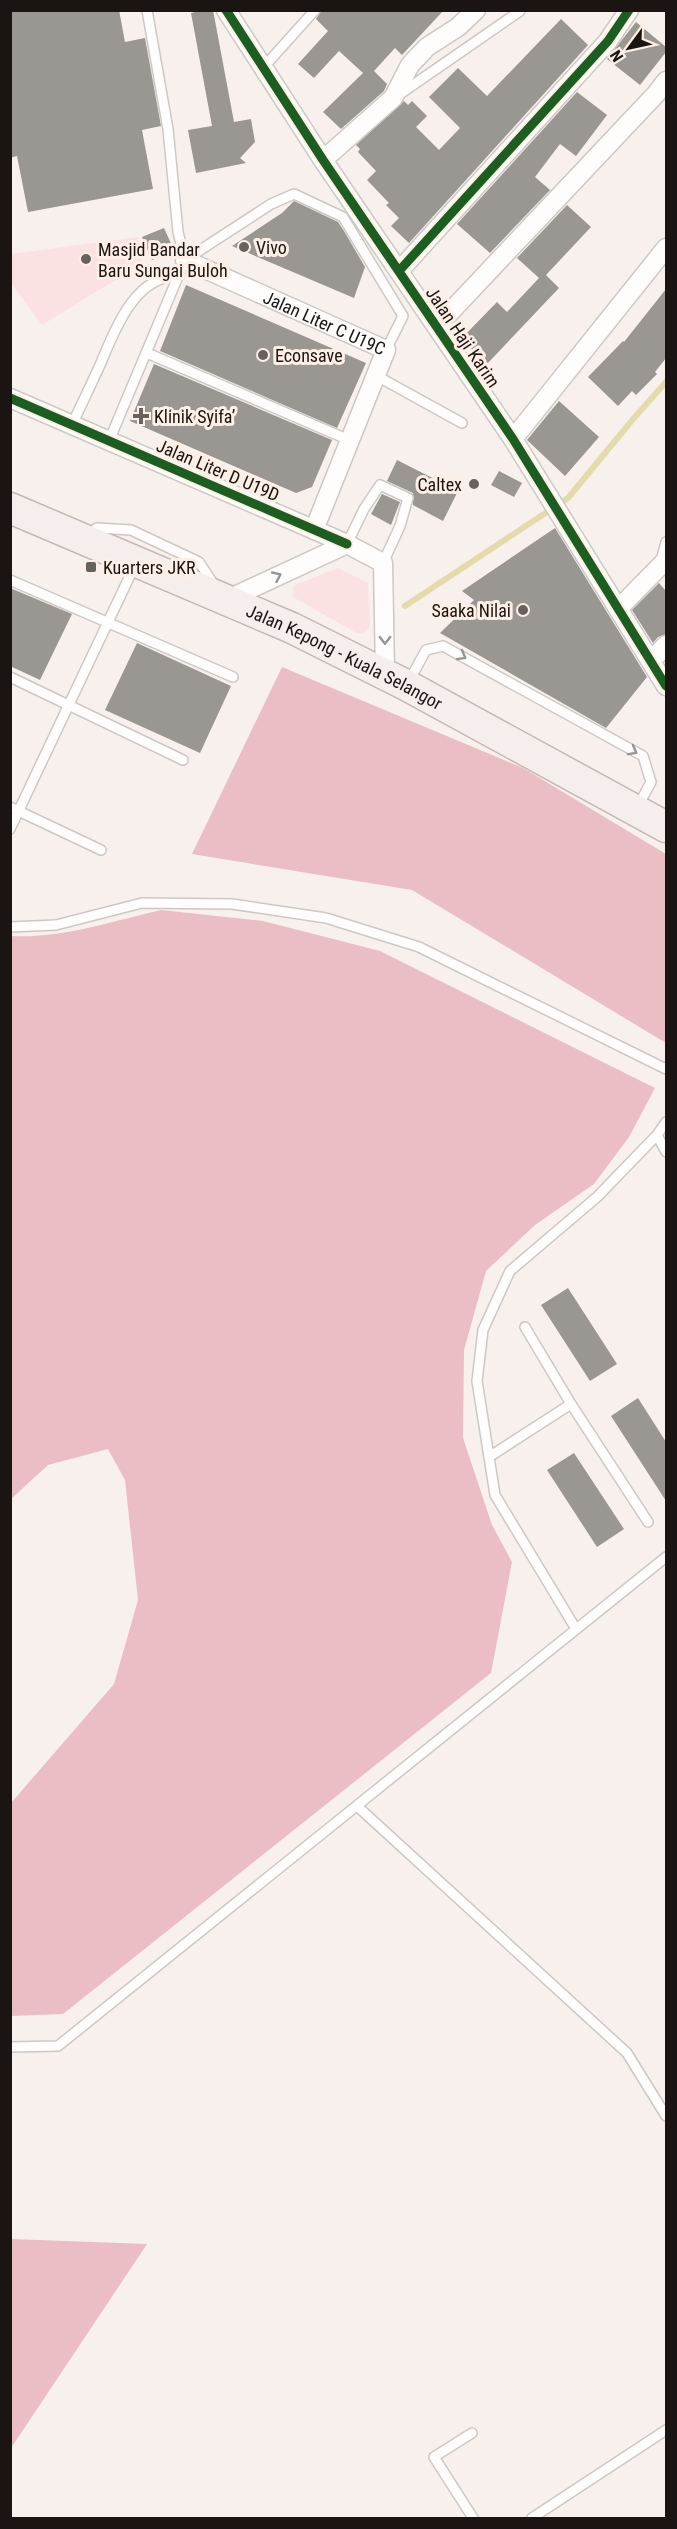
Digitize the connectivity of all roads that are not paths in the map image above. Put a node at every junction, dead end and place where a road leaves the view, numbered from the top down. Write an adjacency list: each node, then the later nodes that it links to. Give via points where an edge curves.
1 (147, 10): 12 (lane, via 168,129)
2 (226, 10): 7 (street, Jalan Haji Karim)
3 (315, 10): 7 (lane)
4 (476, 10): 9 (street, via 426,47 410,65)
5 (629, 10): 13 (street, via 608,40)
6 (520, 11): 9 (lane)
7 (263, 68): 10 (street, Jalan Haji Karim)
8 (666, 81): 14 (street)
9 (393, 98): 10 (street)
10 (323, 160): 13 (street, Jalan Haji Karim)
11 (666, 248): 21 (street)
12 (182, 268): 15 (street, Jalan Liter C U19C); 15 (lane, via 271,204 294,194 343,217 398,307 403,316); 16 (lane); 20 (lane, via 144,290 131,305 117,325)
13 (399, 271): 14 (street, Jalan Haji Karim)
14 (437, 326): 21 (street, Jalan Haji Karim)
15 (386, 350): 17 (street, Jalan Liter C U19C)
16 (147, 353): 22 (lane); 23 (lane)
17 (375, 375): 19 (lane); 22 (street, Jalan Liter C U19C)
18 (10, 398): 20 (street, Jalan Liter D U19D)
19 (462, 423)
20 (72, 425): 23 (street, Jalan Liter D U19D)
21 (513, 439): 34 (street, Jalan Haji Karim)
22 (349, 440): 25 (street, Jalan Liter C U19C)
23 (109, 441): 25 (street, Jalan Liter D U19D)
24 (10, 508): 26 (highway, Jalan Kepong - Kuala Selangor)
25 (314, 530): 28 (street, Jalan Liter D U19D)
26 (80, 539): 29 (highway, Jalan Kepong - Kuala Selangor); 33 (lane, via 96,528 131,530 199,562)
27 (666, 542): 31 (lane)
28 (347, 544): 30 (street, Jalan Liter D U19D); 30 (lane, via 380,485 408,498); 33 (street, one-way to 28)
29 (136, 562): 33 (highway, Jalan Kepong - Kuala Selangor); 35 (lane)
30 (383, 563): 40 (street, one-way to 40)
31 (663, 563): 34 (street)
32 (10, 580): 35 (lane)
33 (224, 601): 40 (highway, Jalan Kepong - Kuala Selangor, via 292,628)
34 (618, 609): 37 (street, Jalan Haji Karim)
35 (108, 622): 39 (lane); 42 (lane)
36 (666, 645): 37 (street)
37 (651, 661): 41 (street, Jalan Haji Karim)
38 (10, 677): 42 (lane)
39 (233, 677)
40 (396, 680): 44 (highway, Jalan Kepong - Kuala Selangor); 44 (lane, one-way to 44, via 426,650 443,646 642,756 651,782)
41 (666, 686)
42 (69, 705): 43 (lane); 45 (lane)
43 (183, 760)
44 (636, 808): 46 (highway, Jalan Kepong - Kuala Selangor)
45 (15, 809): 47 (lane); 48 (lane)
46 (666, 827)
47 (10, 829)
48 (101, 850)
49 (10, 927): 50 (lane, via 56,925 142,903 232,904 326,918 419,947)
50 (666, 1069)
51 (666, 1122): 52 (lane)
52 (657, 1135): 53 (lane); 56 (lane, via 597,1197 510,1271 483,1330 477,1381)
53 (666, 1152)
54 (525, 1327): 55 (lane)
55 (571, 1404): 56 (lane); 57 (lane)
56 (489, 1457): 59 (lane, via 495,1495)
57 (648, 1521)
58 (666, 1557): 59 (lane)
59 (576, 1629): 60 (lane)
60 (357, 1806): 61 (lane, via 58,2046); 62 (lane, via 627,2053)
61 (10, 2047)
62 (666, 2116)
63 (666, 2430): 65 (lane)
64 (472, 2433): 66 (lane, via 434,2457)
65 (547, 2514): 67 (lane)
66 (473, 2518)
67 (532, 2518)

